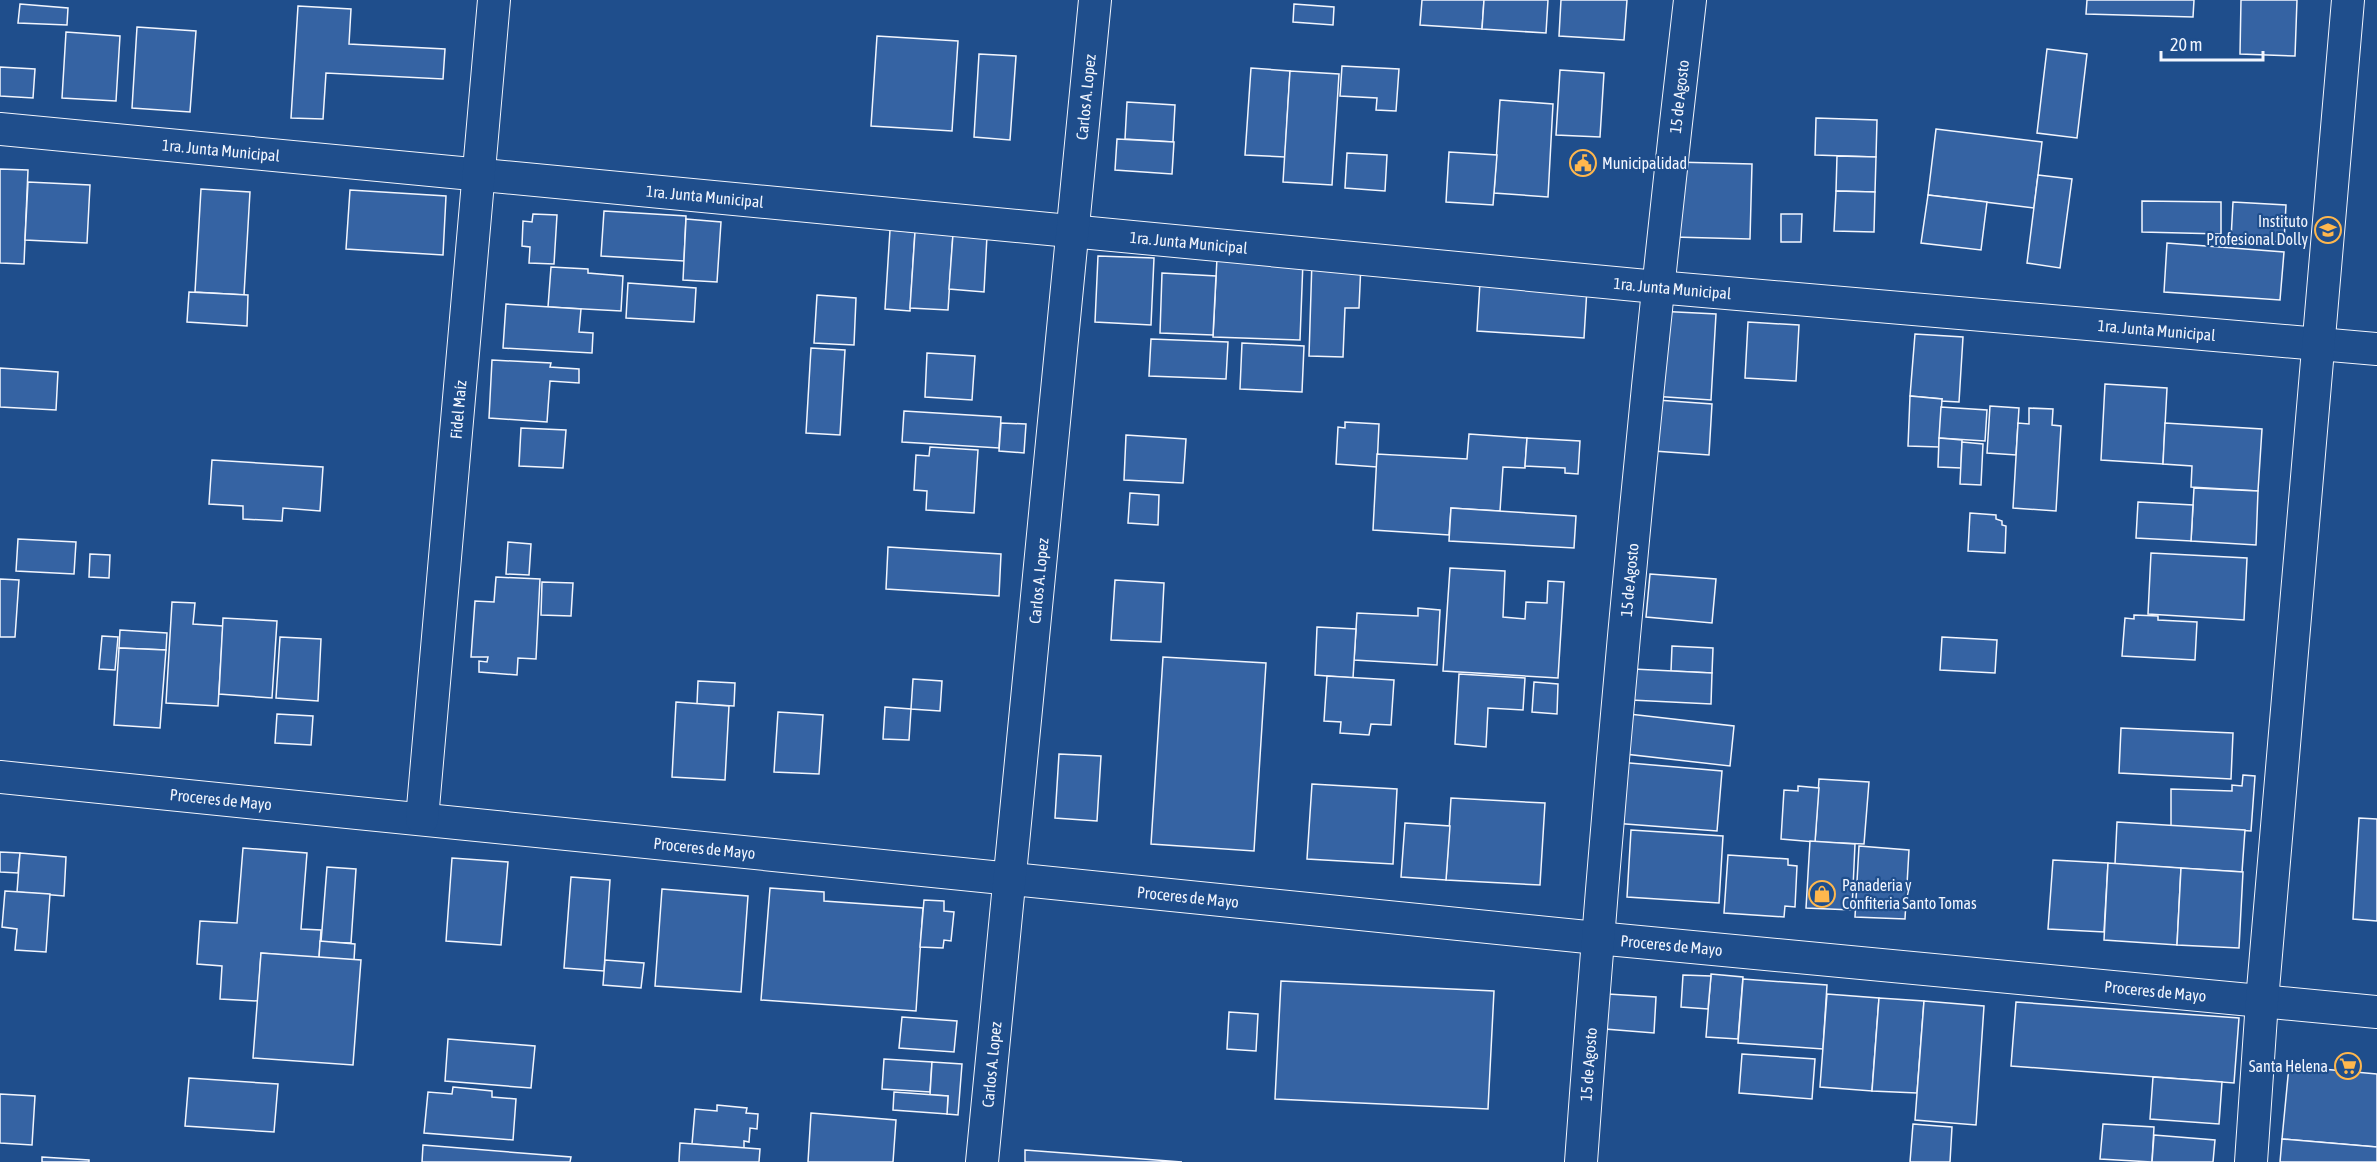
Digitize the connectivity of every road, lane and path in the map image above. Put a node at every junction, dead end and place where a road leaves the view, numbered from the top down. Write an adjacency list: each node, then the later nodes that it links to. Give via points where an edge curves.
1 (494, 0): 6 (street, Fidel Maíz)
2 (1095, 0): 7 (street, Carlos A. Lopez)
3 (1690, 0): 8 (street, 15 de Agosto)
4 (2348, 0): 9 (street)
5 (0, 129): 6 (street, 1ra. Junta Municipal)
6 (478, 174): 7 (street, 1ra. Junta Municipal); 12 (street, Fidel Maíz)
7 (1074, 230): 8 (street, 1ra. Junta Municipal); 13 (street, Carlos A. Lopez)
8 (1657, 287): 9 (street, 1ra. Junta Municipal); 14 (street, 15 de Agosto)
9 (2320, 343): 10 (street, 1ra. Junta Municipal); 15 (street)
10 (2377, 349)
11 (0, 777): 12 (street, Proceres de Mayo)
12 (422, 819): 13 (street, Proceres de Mayo)
13 (1009, 877): 14 (street, Proceres de Mayo); 17 (street, Carlos A. Lopez)
14 (1597, 938): 15 (street, Proceres de Mayo); 18 (street, 15 de Agosto)
15 (2262, 1001): 16 (street, Proceres de Mayo); 19 (street)
16 (2377, 1012)
17 (982, 1162)
18 (1581, 1162)
19 (2251, 1162)

